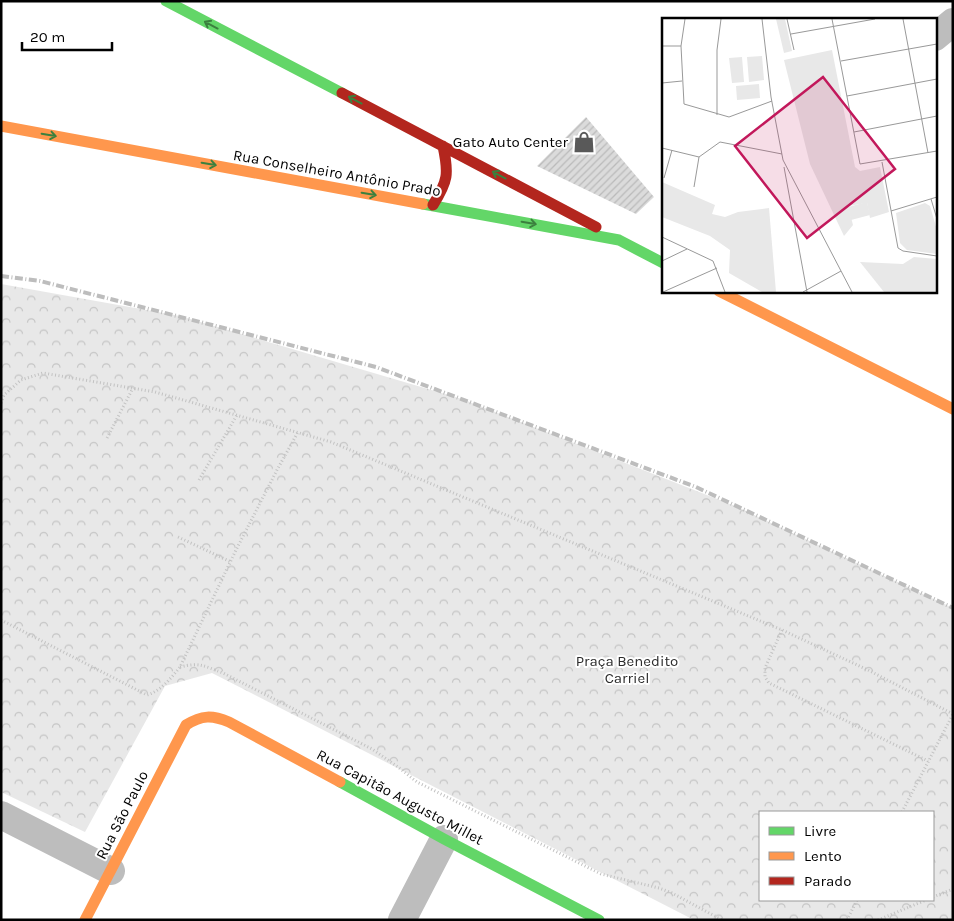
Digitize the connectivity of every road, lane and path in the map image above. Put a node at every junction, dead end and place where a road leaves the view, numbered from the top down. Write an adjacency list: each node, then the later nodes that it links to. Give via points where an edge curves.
1 (166, 1): 5 (main road, one-way to 1)
2 (953, 22): 3 (street)
3 (936, 36)
4 (1, 126): 6 (main road, Rua Conselheiro Antônio Prado, one-way to 6)
5 (443, 146): 6 (main road, via 447,178); 7 (main road, one-way to 5)
6 (433, 206): 7 (main road, Rua Conselheiro Antônio Prado, one-way to 7)
7 (619, 240): 8 (main road, Rua Conselheiro Antônio Prado)
8 (662, 262)
9 (721, 292): 12 (main road)
10 (133, 388): 11 (path, via 42,373 21,380 4,395); 13 (path); 15 (path)
11 (1, 403)
12 (953, 409)
13 (237, 415): 14 (path); 16 (path)
14 (298, 432): 18 (path); 20 (path, via 331,442)
15 (107, 438)
16 (199, 480)
17 (178, 537): 18 (path)
18 (231, 562): 21 (path)
19 (1, 620): 21 (path, via 147,695 160,688)
20 (782, 630): 22 (path); 24 (path, via 764,668 769,683)
21 (180, 667): 36 (path, via 198,664 222,673 372,750 417,782 601,874 659,888)
22 (953, 714): 24 (path)
23 (186, 724): 27 (main road, Rua Capitão Augusto Millet, via 206,716 225,720); 28 (main road, Rua São Paulo)
24 (928, 761): 25 (path)
25 (903, 811)
26 (1, 815): 28 (street)
27 (444, 839): 34 (street); 35 (main road, Rua Capitão Augusto Millet)
28 (111, 871): 33 (main road, Rua São Paulo)
29 (953, 889): 30 (path)
30 (934, 897)
31 (856, 901): 37 (path)
32 (924, 901): 38 (path)
33 (86, 920)
34 (402, 920)
35 (599, 920)
36 (722, 920)
37 (847, 920)
38 (878, 920)

